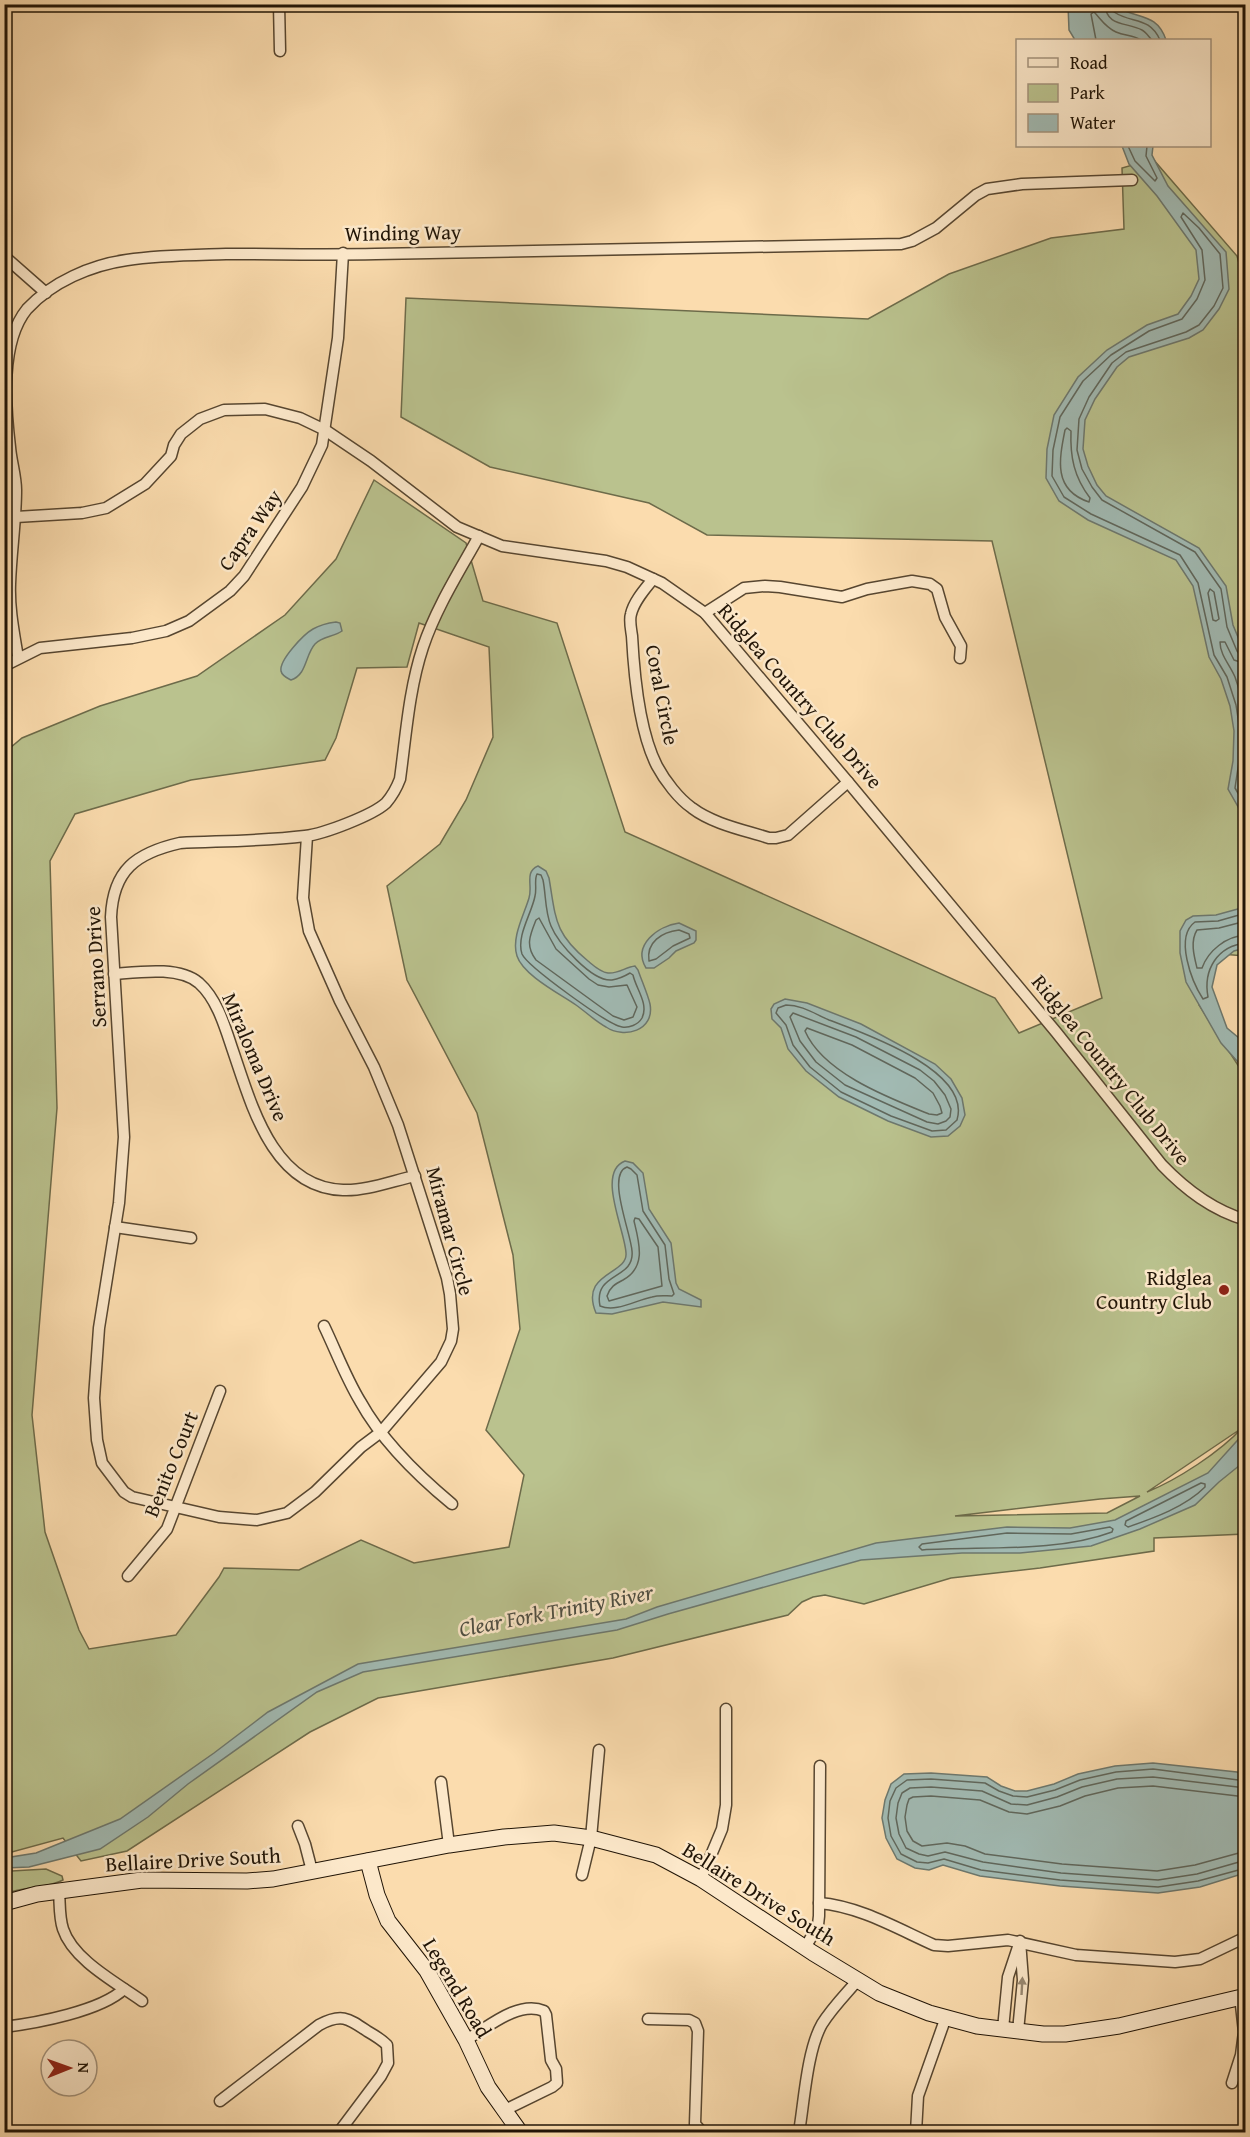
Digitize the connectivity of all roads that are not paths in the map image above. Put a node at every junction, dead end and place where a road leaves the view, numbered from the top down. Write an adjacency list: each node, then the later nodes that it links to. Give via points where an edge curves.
1 (279, 4): 2 (street)
2 (280, 51)
3 (1132, 180): 4 (street, Winding Way, via 987,189 936,228 901,244)
4 (343, 253): 6 (street, Winding Way, via 205,254 125,260 94,267); 7 (street, Capra Way, via 338,338)
5 (4, 256): 6 (street)
6 (46, 293): 8 (street, Winding Way, via 19,320 7,354 5,385)
7 (325, 430): 8 (street, Ridglea Country Club Drive, via 300,418 265,409 213,413 181,434 171,456 145,484 106,508); 9 (street, Ridglea Country Club Drive, via 457,527); 12 (street, Capra Way, via 302,487 230,591 189,621 166,631 50,646)
8 (16, 517): 12 (street, Winding Way, via 10,607)
9 (479, 536): 10 (street, Ridglea Country Club Drive, via 502,546 606,561); 16 (street, Serrano Drive, via 435,615 423,647 396,788 379,808)
10 (652, 579): 11 (street, Ridglea Country Club Drive); 15 (street, Coral Circle, via 630,615 633,656 648,742 657,767 677,795 707,817 776,838 788,835)
11 (705, 613): 13 (street, via 744,588 780,587 842,597 912,581 930,584 937,589 945,617 961,646); 15 (street, Ridglea Country Club Drive)
12 (18, 658): 14 (street, Capra Way)
13 (960, 658)
14 (4, 666)
15 (848, 782): 19 (street, Ridglea Country Club Drive, via 1180,1185)
16 (307, 836): 17 (street, Serrano Drive, via 180,843 136,860 116,884 112,896); 18 (street, Miramar Circle, via 303,898 309,931 374,1067)
17 (114, 974): 18 (street, Miraloma Drive, via 170,972 198,982 209,994 263,1129 284,1163 299,1176 314,1185 345,1190); 20 (street, Serrano Drive, via 124,1137)
18 (415, 1176): 24 (street, Miramar Circle, via 447,1278 453,1329 441,1362)
19 (1245, 1220)
20 (115, 1227): 21 (street); 26 (street, Serrano Drive, via 95,1372 97,1440 102,1463 132,1497)
21 (191, 1238)
22 (324, 1326): 24 (street, via 360,1402)
23 (220, 1391): 26 (street, Benito Court)
24 (381, 1432): 25 (street, via 420,1478); 26 (street, Miramar Circle, via 287,1513 257,1520 219,1517)
25 (452, 1504)
26 (176, 1507): 27 (street, Benito Court, via 167,1529)
27 (128, 1576)
28 (726, 1709): 38 (street, via 726,1805 722,1829)
29 (599, 1750): 33 (street)
30 (820, 1766): 41 (street)
31 (441, 1782): 34 (street)
32 (298, 1826): 36 (street)
33 (591, 1838): 34 (street, Bellaire Drive South, via 554,1833); 37 (street); 38 (street, Bellaire Drive South, via 656,1855)
34 (449, 1845): 35 (street, Bellaire Drive South)
35 (368, 1861): 36 (street, Bellaire Drive South); 53 (street, Legend Road, via 387,1921 427,1971)
36 (312, 1871): 39 (street, Bellaire Drive South, via 261,1880 142,1880)
37 (582, 1875)
38 (701, 1879): 44 (street, Bellaire Drive South)
39 (59, 1891): 40 (street, Bellaire Drive South); 46 (street, via 63,1928 70,1943 78,1954)
40 (4, 1903)
41 (819, 1903): 43 (street, via 854,1910 934,1945); 44 (street, via 818,1925)
42 (1245, 1937): 43 (street, via 1200,1959 1175,1962 1076,1955)
43 (1020, 1941): 52 (street, one-way to 43, via 1023,1980); 52 (street, via 1008,1977)
44 (805, 1948): 45 (street, Bellaire Drive South)
45 (857, 1981): 49 (street, Bellaire Drive South); 60 (street, via 821,2026 814,2044)
46 (124, 1989): 48 (street); 51 (street, via 103,2003)
47 (1243, 1996): 52 (street, Bellaire Drive South, via 1119,2026 1065,2034); 54 (street, via 1244,2032)
48 (142, 2001)
49 (946, 2017): 52 (street, Bellaire Drive South); 61 (street, via 923,2076)
50 (648, 2019): 59 (street, via 695,2023 695,2124)
51 (4, 2027)
52 (1010, 2030)
53 (466, 2040): 56 (street, Legend Road); 56 (street, via 511,2013 527,2008 544,2011 557,2083)
54 (1232, 2083)
55 (220, 2101): 57 (street, via 319,2025 337,2018 349,2019 387,2045 388,2063)
56 (503, 2111): 58 (street, Legend Road)
57 (339, 2133)
58 (520, 2133)
59 (702, 2133)
60 (799, 2133)
61 (916, 2133)

